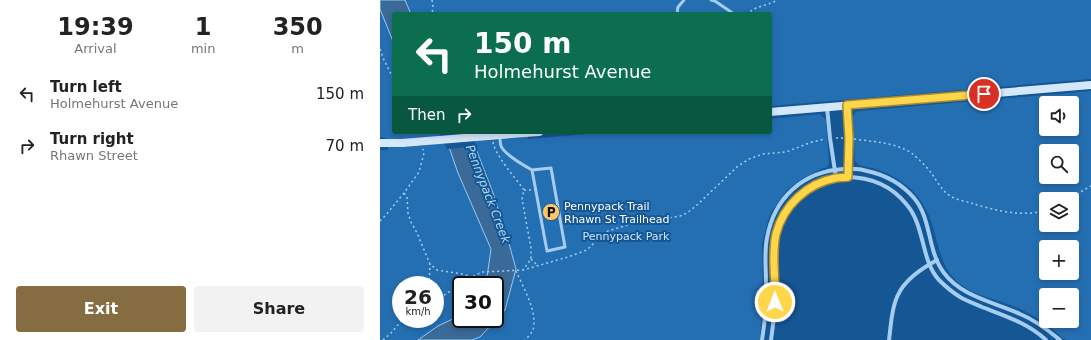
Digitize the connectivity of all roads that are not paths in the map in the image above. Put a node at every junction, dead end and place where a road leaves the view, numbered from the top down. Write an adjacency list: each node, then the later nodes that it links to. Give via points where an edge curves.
1 (684, 0): 3 (lane)
2 (711, 0): 4 (lane)
3 (677, 12)
4 (731, 12)
5 (1091, 85): 6 (main road)
6 (847, 105): 7 (main road); 12 (street)
7 (827, 107): 8 (main road); 14 (street)
8 (772, 112)
9 (500, 134): 13 (lane, via 501,145 505,152)
10 (510, 134): 11 (main road, bridge)
11 (380, 142)
12 (848, 169): 14 (street); 15 (street); 17 (street, via 880,174 891,179 914,198 921,207)
13 (532, 170): 13 (lane, via 548,251 565,247 551,168)
14 (835, 170): 16 (street); 19 (street, via 809,177 799,184 788,193 774,214 766,239)
15 (848, 177): 16 (street); 18 (street, via 873,180 884,185 907,205 918,224)
16 (836, 178): 20 (street, via 815,185 804,192 794,201 780,223 774,247)
17 (937, 260): 18 (street); 21 (street, via 944,273 967,292 1020,314)
18 (930, 264): 22 (street, via 937,278 960,298 1014,319); 25 (street, via 905,283 896,298)
19 (766, 310): 20 (street); 23 (street)
20 (775, 311): 24 (street)
21 (1047, 329): 22 (street); 27 (street)
22 (1042, 336): 26 (street)
23 (762, 340)
24 (771, 340)
25 (889, 340)
26 (1046, 340)
27 (1060, 340)

